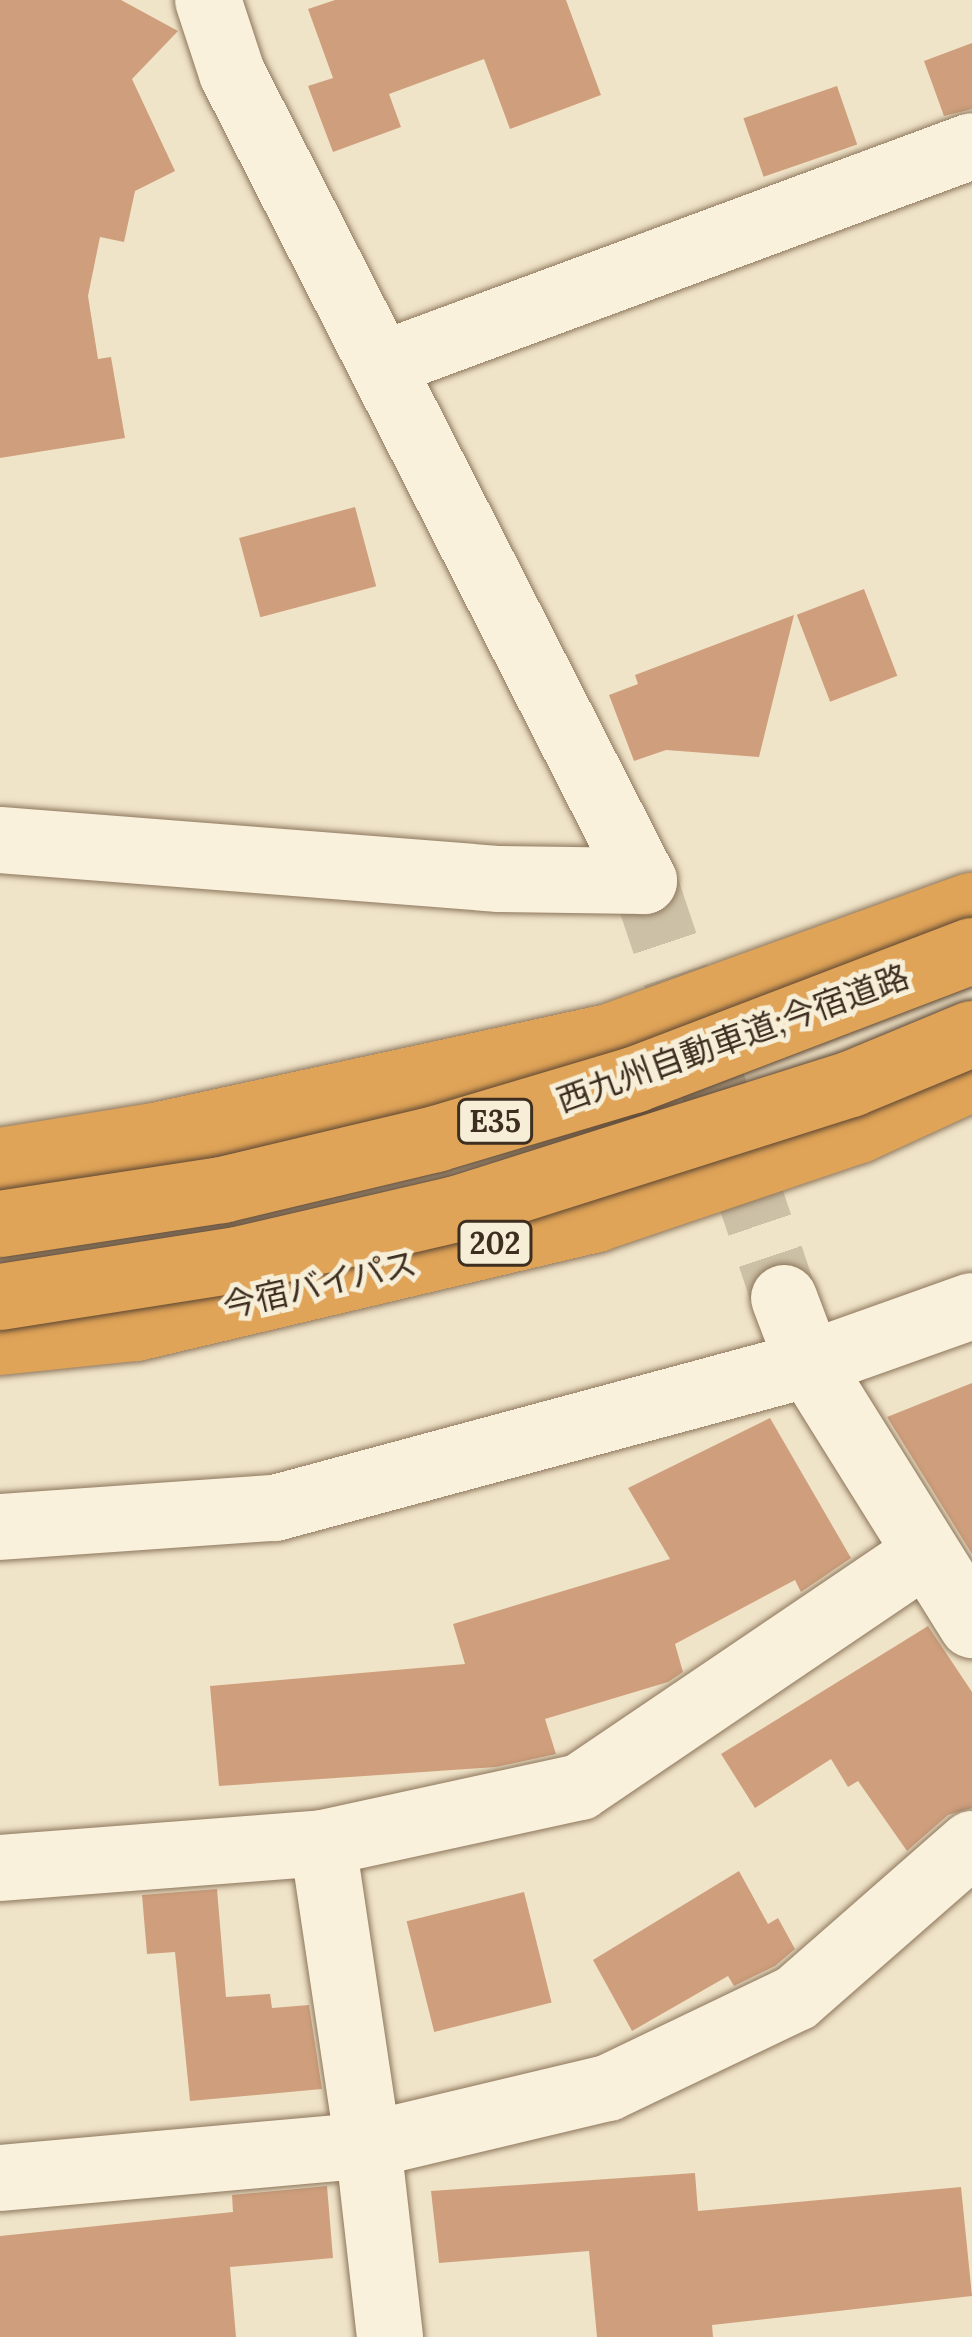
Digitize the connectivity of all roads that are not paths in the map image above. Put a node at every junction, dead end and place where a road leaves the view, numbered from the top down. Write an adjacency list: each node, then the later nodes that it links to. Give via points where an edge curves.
1 (205, 2): 3 (street, via 232,73)
2 (972, 146): 3 (street)
3 (381, 364): 4 (street, via 644,881 499,878)
4 (0, 840)
5 (972, 906): 9 (highway, via 612,1036 155,1136)
6 (972, 951): 10 (highway, 西九州自動車道;今宿道路 / E35, bridge, via 634,1080 436,1139 222,1190)
7 (972, 1034): 11 (highway, E35, bridge, via 830,1091 458,1209 242,1259)
8 (972, 1078): 14 (highway, 今宿バイパス / 202, via 859,1130 596,1219 136,1328)
9 (0, 1161)
10 (0, 1224)
11 (0, 1297)
12 (784, 1298): 15 (street)
13 (972, 1306): 15 (street)
14 (0, 1342)
15 (809, 1364): 16 (street, via 274,1508); 17 (street)
16 (0, 1527)
17 (925, 1552): 18 (street); 19 (street, via 580,1787)
18 (972, 1625)
19 (322, 1843): 21 (street); 22 (street)
20 (972, 1844): 22 (street, via 796,1998 608,2088)
21 (0, 1868)
22 (368, 2145): 23 (street); 24 (street)
23 (0, 2178)
24 (390, 2337)

